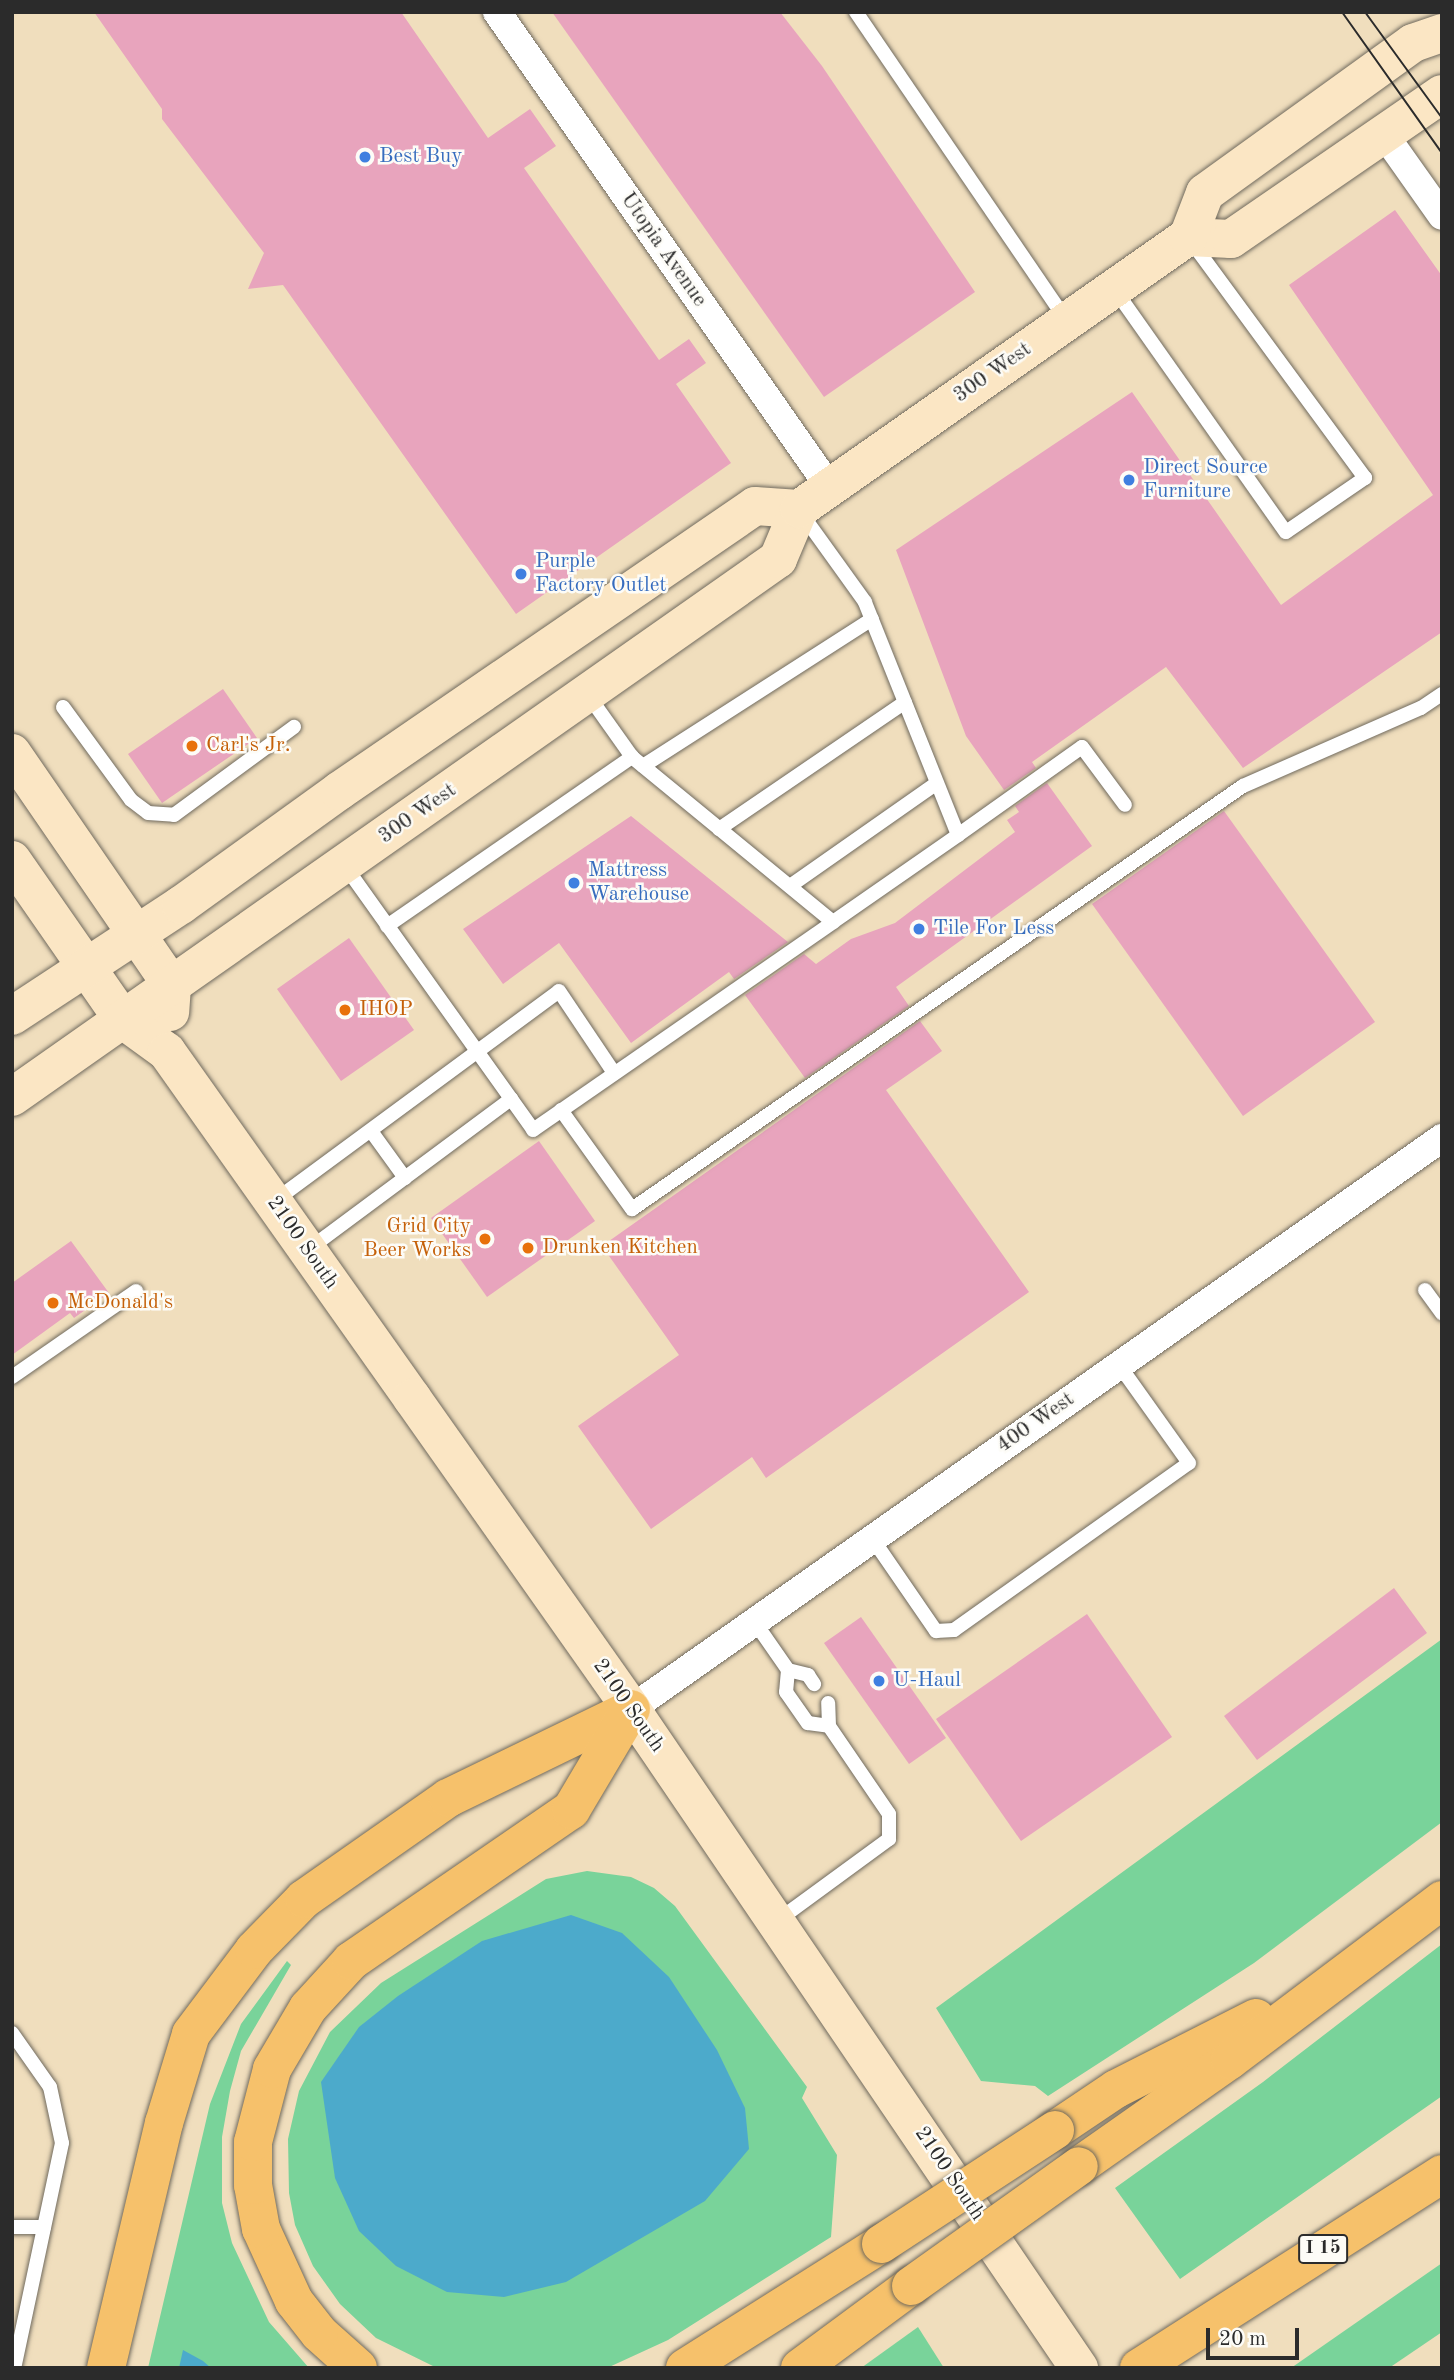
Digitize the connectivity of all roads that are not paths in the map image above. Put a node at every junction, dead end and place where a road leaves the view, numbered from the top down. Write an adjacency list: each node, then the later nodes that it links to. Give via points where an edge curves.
1 (497, 12): 10 (street, Utopia Avenue)
2 (856, 12): 9 (lane)
3 (1442, 33): 7 (main road, via 1413,43 1205,193)
4 (1442, 94): 5 (main road)
5 (1384, 134): 6 (street); 7 (main road, via 1231,239)
6 (1442, 216)
7 (1188, 237): 8 (main road, 300 West); 8 (lane, via 1365,478 1286,532)
8 (1115, 289): 9 (main road, 300 West)
9 (1067, 322): 10 (main road, 300 West)
10 (830, 488): 11 (main road, 300 West)
11 (799, 509): 12 (lane, via 865,602); 13 (main road, 300 West, via 778,559); 29 (main road, via 755,506)
12 (872, 619): 15 (lane); 19 (lane)
13 (588, 694): 19 (lane); 25 (main road, 300 West)
14 (1442, 694): 39 (lane, via 1421,708 1243,786 632,1209)
15 (905, 702): 20 (lane); 22 (lane)
16 (63, 707): 17 (lane, via 131,800 148,813 174,815)
17 (295, 727)
18 (12, 753): 29 (main road)
19 (638, 762): 22 (lane); 28 (lane)
20 (937, 783): 23 (lane); 26 (lane)
21 (1125, 805): 23 (lane, via 1082,747)
22 (719, 828): 26 (lane)
23 (958, 835): 27 (lane)
24 (12, 860): 30 (main road, 2100 South)
25 (345, 866): 28 (lane); 31 (main road, 300 West)
26 (790, 886): 27 (lane)
27 (833, 922): 36 (lane)
28 (387, 926): 35 (lane)
29 (137, 934): 30 (main road); 31 (main road)
30 (86, 967): 32 (main road); 33 (main road, 2100 South)
31 (172, 986): 33 (main road, 300 West); 34 (main road)
32 (12, 1016)
33 (123, 1020): 34 (main road, 2100 South); 37 (main road, 300 West)
34 (167, 1052): 43 (main road, 2100 South)
35 (478, 1053): 36 (lane, via 559,991); 38 (lane); 40 (lane)
36 (614, 1073): 39 (lane)
37 (12, 1097)
38 (511, 1100): 39 (lane, via 533,1130); 42 (lane)
39 (561, 1110)
40 (371, 1130): 42 (lane); 43 (lane)
41 (1442, 1138): 48 (street, 400 West)
42 (405, 1178): 44 (lane)
43 (273, 1202): 44 (main road, 2100 South)
44 (307, 1250): 55 (main road, 2100 South)
45 (1425, 1290): 47 (lane)
46 (136, 1291): 49 (lane)
47 (1442, 1313)
48 (1119, 1365): 50 (street, 400 West); 50 (lane, via 1189,1462 954,1630 936,1631)
49 (12, 1377)
50 (872, 1538): 51 (street, 400 West)
51 (754, 1621): 52 (lane); 55 (street, 400 West)
52 (788, 1670): 53 (lane, via 808,1675); 56 (lane, via 786,1692 808,1723)
53 (814, 1684)
54 (828, 1703): 56 (lane)
55 (631, 1709): 58 (main road, 2100 South); 65 (highway, via 448,1798 303,1899 254,1950 191,2034 164,2123); 66 (highway, via 571,1810 351,1961 308,2008 272,2069 253,2142 253,2185 261,2229 294,2301 319,2333)
56 (829, 1726): 58 (lane, via 889,1814 889,1839)
57 (1442, 1900): 59 (highway)
58 (776, 1922): 69 (main road, 2100 South)
59 (1354, 1968): 67 (highway, bridge, via 1116,2089); 68 (highway, bridge)
60 (12, 2033): 63 (lane, via 50,2087 62,2143)
61 (1442, 2174): 70 (highway, I 15)
62 (12, 2227): 63 (lane)
63 (44, 2227): 64 (lane)
64 (14, 2368)
65 (106, 2368)
66 (358, 2368)
67 (685, 2368)
68 (800, 2368)
69 (1079, 2368)
70 (1139, 2368)

